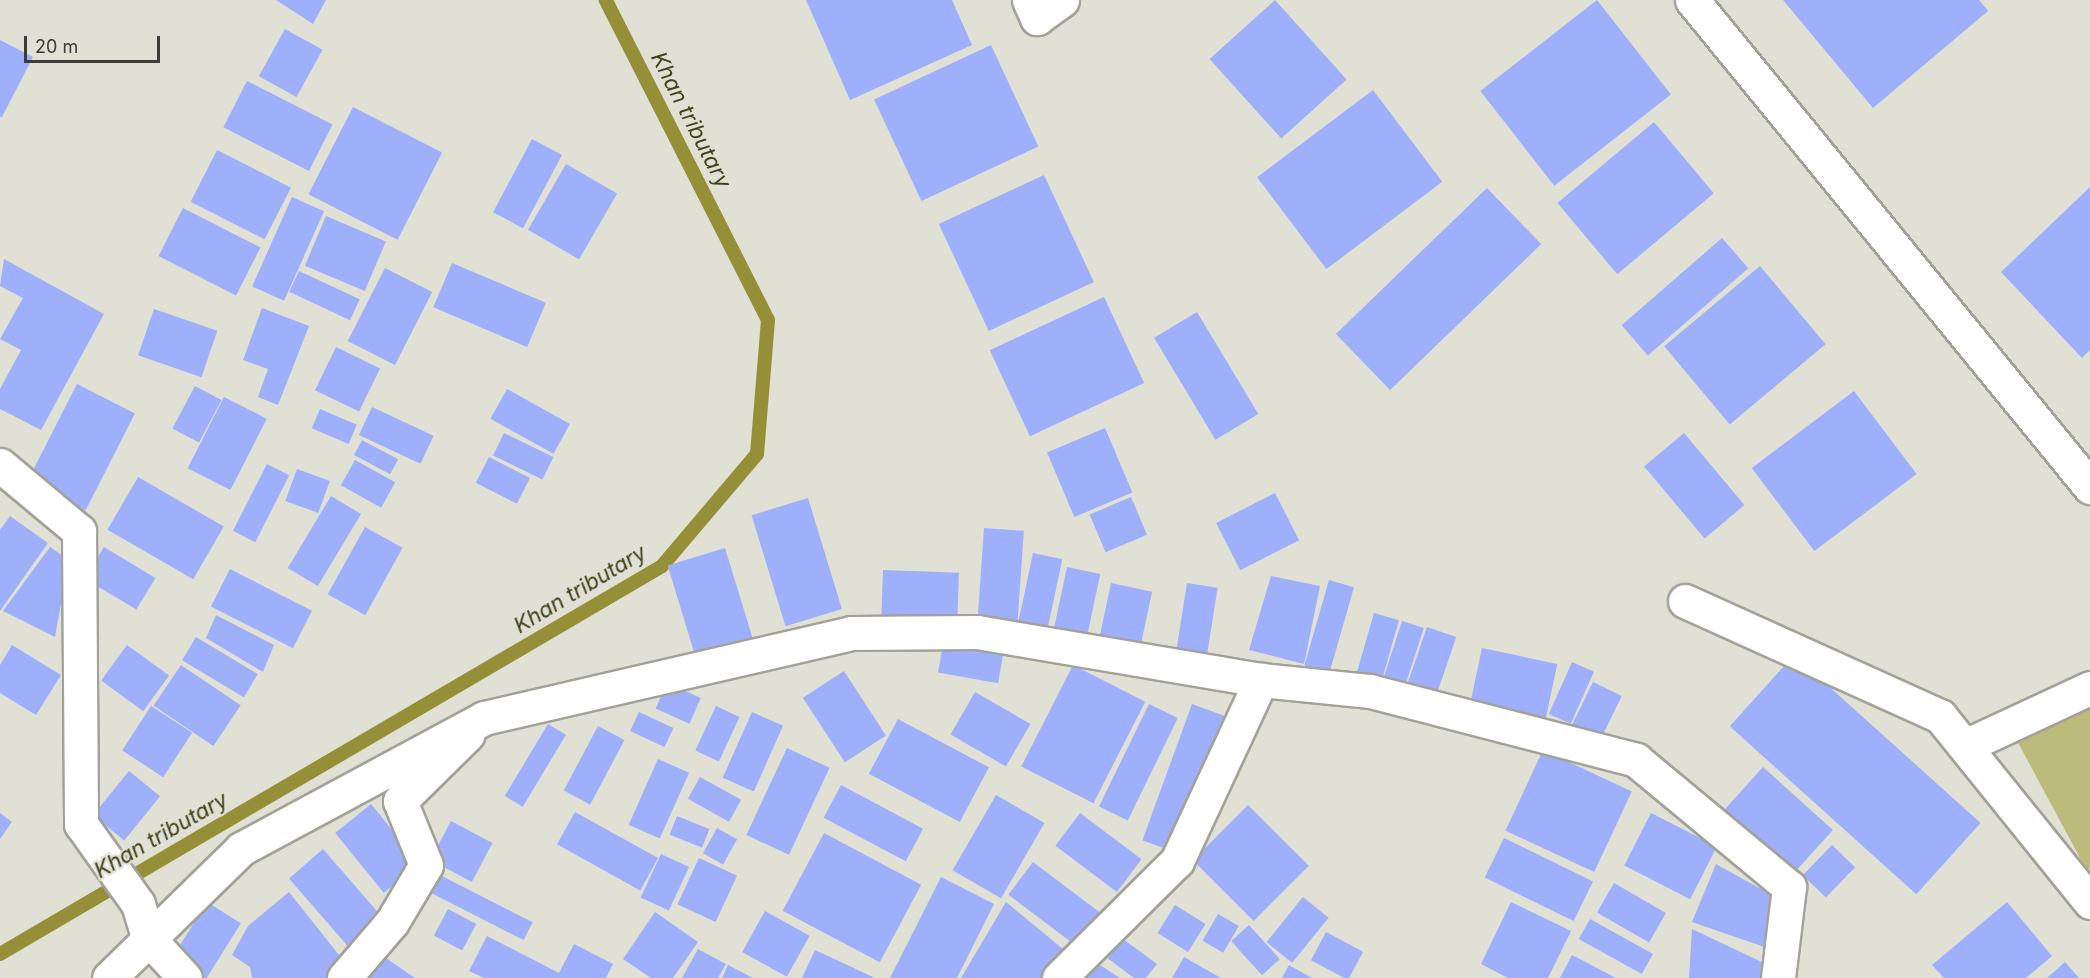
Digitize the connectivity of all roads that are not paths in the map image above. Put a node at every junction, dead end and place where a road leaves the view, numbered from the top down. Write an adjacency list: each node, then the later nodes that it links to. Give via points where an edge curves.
1 (1029, 0): 2 (street, via 1037,18)
2 (1062, 0)
3 (1692, 0): 5 (street)
4 (0, 465): 12 (street, via 79,531 81,824 138,904)
5 (2090, 488)
6 (1685, 601): 10 (street, via 1940,717)
7 (1261, 680): 9 (street, via 977,632 851,633); 16 (street, via 1178,861); 17 (street, via 1370,691 1636,760 1789,887)
8 (2090, 688): 10 (street)
9 (484, 718): 12 (street, via 241,849); 15 (street, via 400,801 426,865 393,922)
10 (1965, 746): 11 (street)
11 (2090, 902)
12 (149, 939): 13 (street); 14 (street)
13 (110, 978)
14 (184, 978)
15 (344, 978)
16 (1059, 978)
17 (1778, 978)

